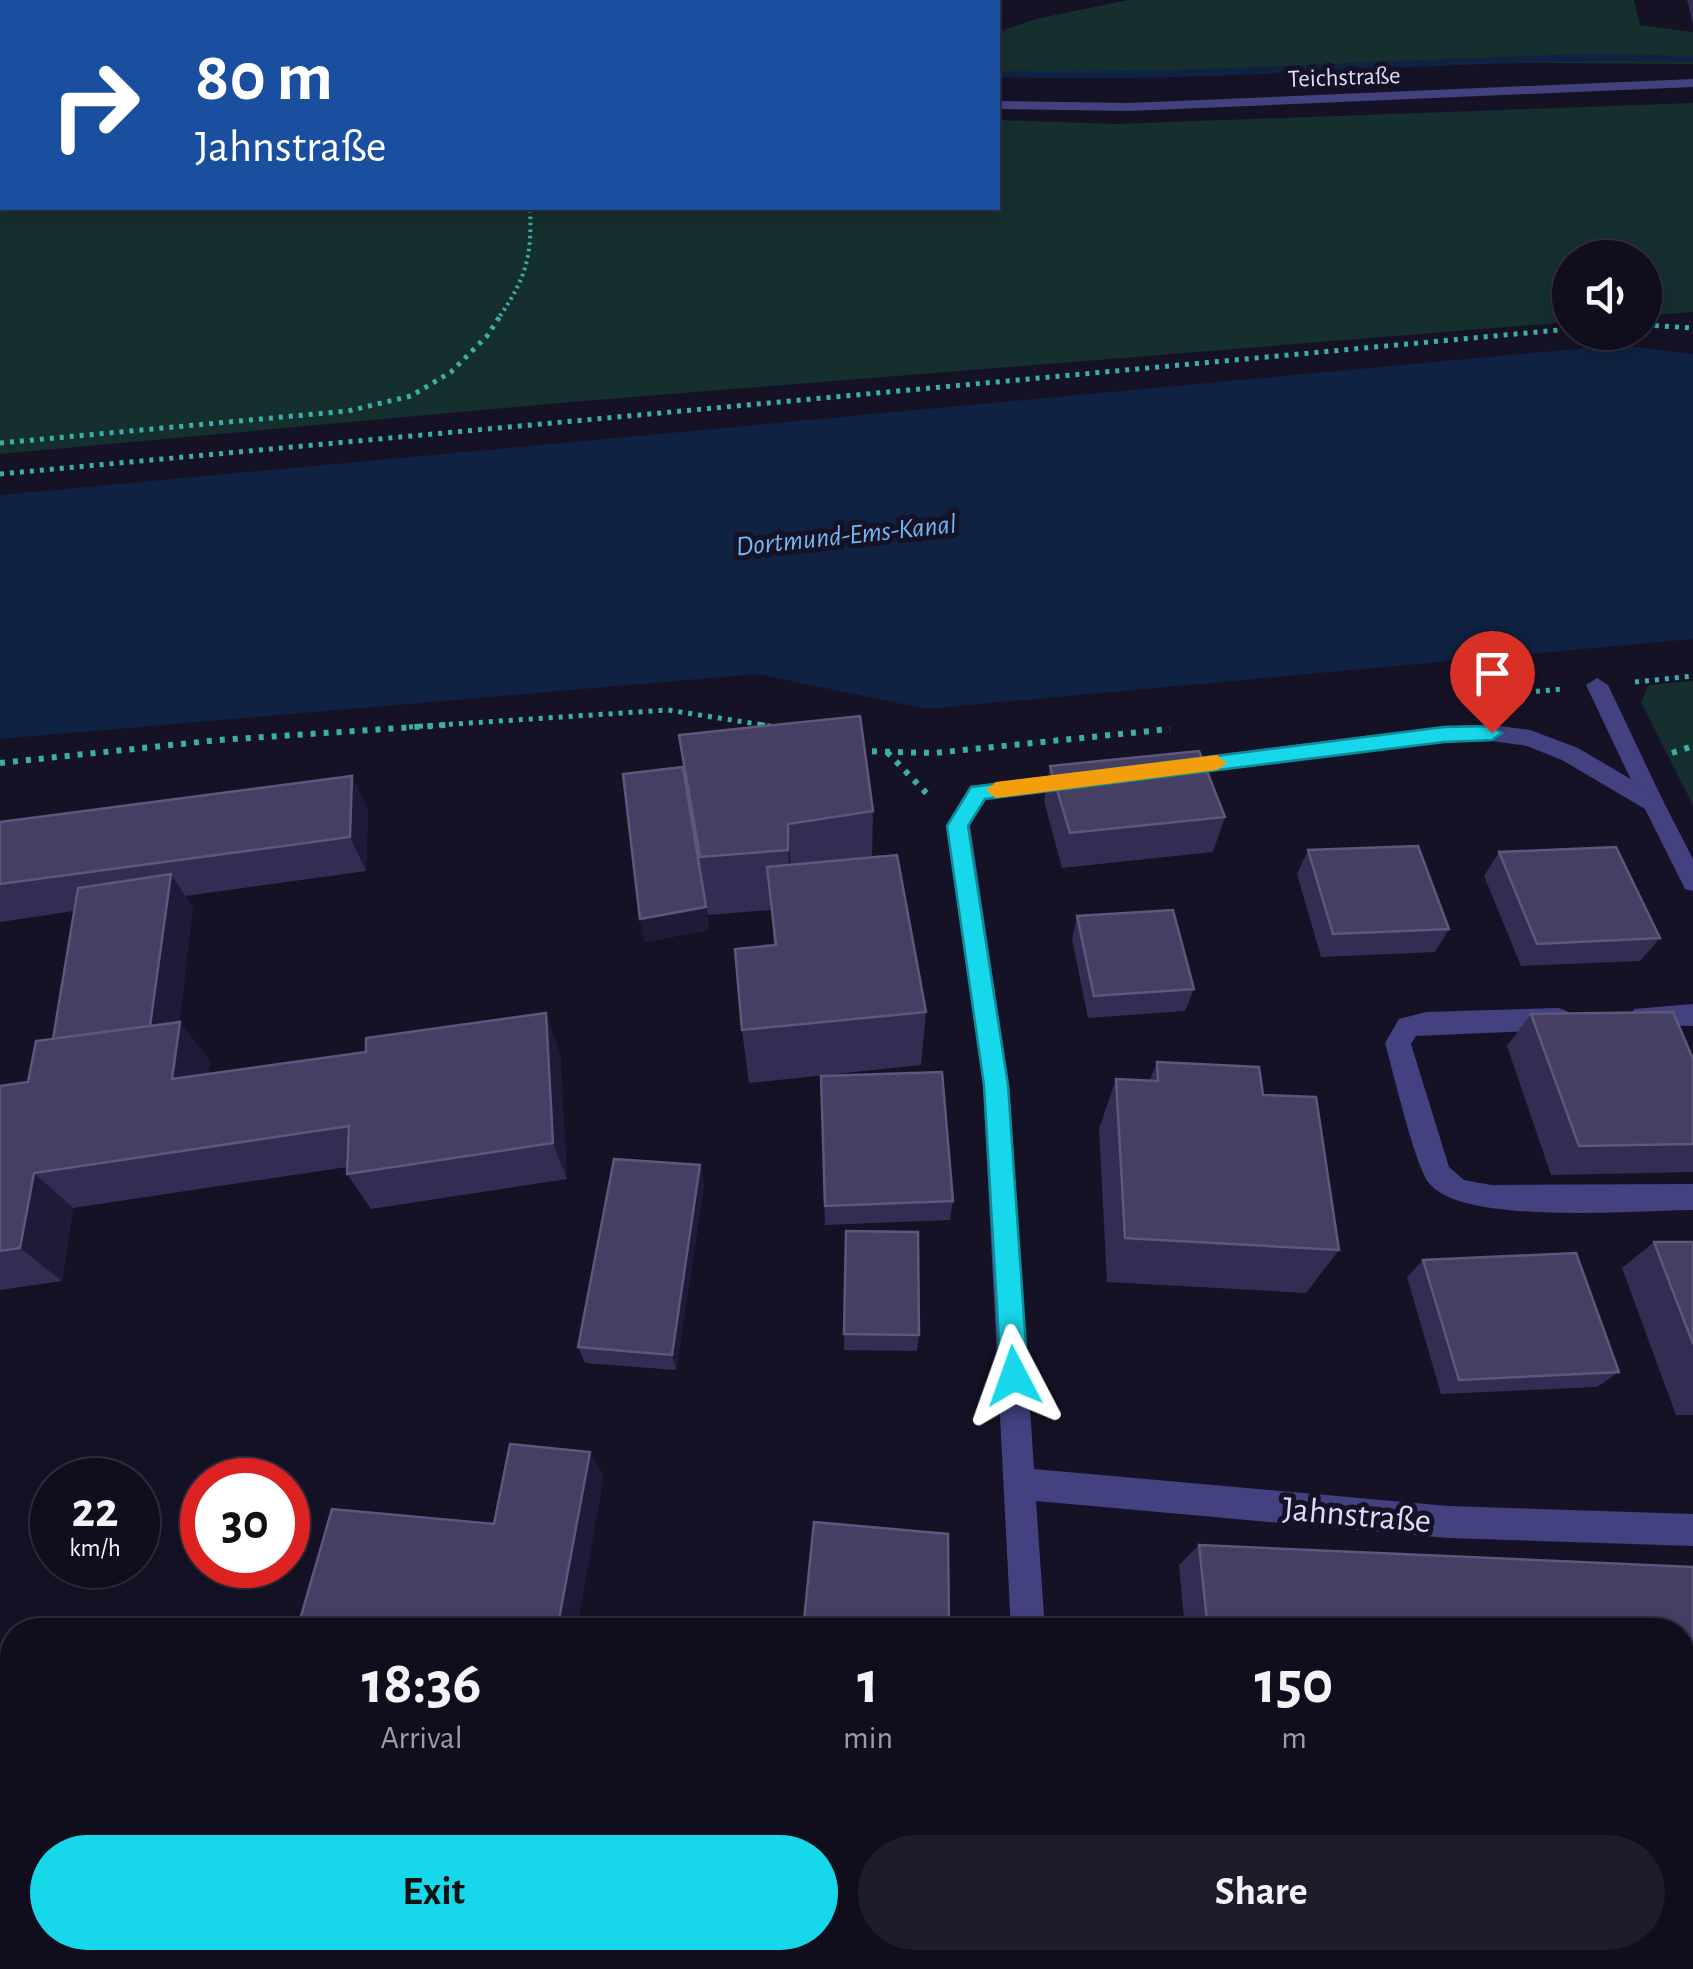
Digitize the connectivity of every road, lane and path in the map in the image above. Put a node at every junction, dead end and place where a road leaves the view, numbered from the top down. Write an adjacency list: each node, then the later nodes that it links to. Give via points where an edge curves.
1 (1693, 84): 2 (street, Teichstraße, via 1129,107)
2 (1000, 105)
3 (530, 210): 7 (path, via 532,252 518,289 463,360 411,396 348,411)
4 (1662, 326): 5 (path)
5 (1693, 328)
6 (1552, 331): 8 (path)
7 (0, 444)
8 (0, 474)
9 (1693, 676): 10 (path)
10 (1597, 685): 11 (path); 19 (street)
11 (1500, 695)
12 (1188, 727): 15 (path)
13 (798, 734): 16 (path, via 668,710 220,740)
14 (850, 750): 15 (path)
15 (886, 752): 20 (path)
16 (0, 763)
17 (1153, 770): 19 (street, via 1492,733 1530,738 1570,754)
18 (1114, 775): 20 (street, via 978,792)
19 (1653, 804): 21 (street)
20 (958, 826): 27 (street, via 996,1085)
21 (1686, 852): 22 (street)
22 (1693, 882)
23 (1693, 1015): 24 (street)
24 (1616, 1018)
25 (1578, 1019): 26 (street, via 1408,1027 1398,1042 1438,1174 1457,1191 1491,1198)
26 (1693, 1197)
27 (1022, 1484): 28 (street, Jahnstraße, via 1448,1522); 29 (street)
28 (1693, 1530)
29 (1028, 1618)

